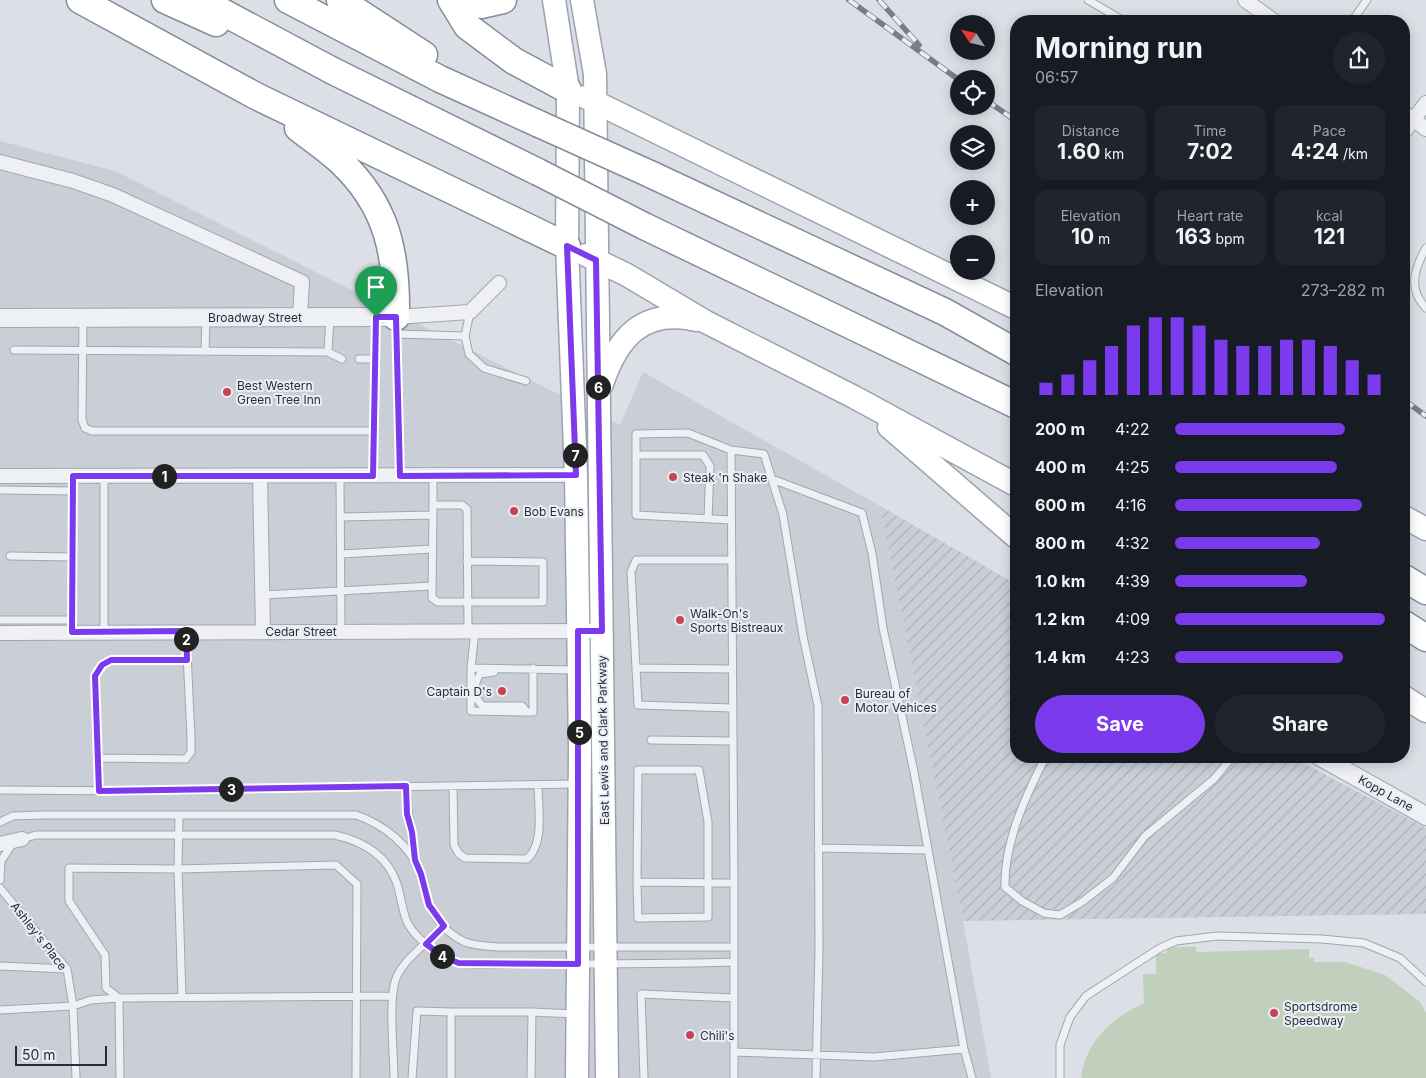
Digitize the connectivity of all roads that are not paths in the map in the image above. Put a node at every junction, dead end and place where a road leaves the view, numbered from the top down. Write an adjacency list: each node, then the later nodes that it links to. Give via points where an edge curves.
1 (80, 0): 18 (highway)
2 (164, 0): 25 (highway)
3 (200, 0): 25 (highway)
4 (288, 0): 21 (highway)
5 (340, 0): 21 (highway)
6 (450, 0): 17 (highway, via 467,26 514,60)
7 (461, 0): 8 (highway, via 481,5)
8 (503, 0)
9 (554, 0): 17 (main road, East Lewis and Clark Parkway)
10 (582, 0): 19 (main road, East Lewis and Clark Parkway, via 592,48)
11 (1088, 0): 14 (lane)
12 (1245, 0): 15 (street)
13 (1367, 0): 16 (lane)
14 (1114, 15)
15 (1266, 15)
16 (1356, 15)
17 (568, 90): 19 (main road); 27 (main road, East Lewis and Clark Parkway)
18 (256, 96): 27 (highway); 40 (highway, via 340,161 375,203 391,243 397,277)
19 (596, 102): 29 (main road, East Lewis and Clark Parkway); 31 (main road)
20 (1426, 102): 22 (street)
21 (510, 112): 42 (highway, bridge, via 945,312)
22 (1410, 114)
23 (1410, 117): 24 (street)
24 (1426, 129)
25 (452, 130): 53 (highway, bridge)
26 (0, 162): 34 (street, via 112,195 302,282)
27 (567, 246): 29 (main road); 57 (main road, East Lewis and Clark Parkway)
28 (1426, 248): 32 (lane, via 1415,275 1414,290)
29 (596, 260): 39 (main road); 51 (main road, East Lewis and Clark Parkway)
30 (499, 283): 33 (street)
31 (1010, 305)
32 (1426, 308)
33 (470, 312): 40 (street, Broadway Street); 41 (lane)
34 (300, 316): 35 (street, Broadway Street); 36 (street, Broadway Street)
35 (330, 316): 40 (street, Broadway Street); 46 (lane)
36 (206, 317): 38 (street, Broadway Street); 45 (lane)
37 (0, 318): 38 (street, Broadway Street)
38 (83, 318): 44 (lane)
39 (706, 322): 51 (main road, via 664,317 628,335 616,350); 52 (main road)
40 (390, 323): 41 (lane); 49 (lane); 64 (lane)
41 (465, 336): 50 (lane, via 469,354 484,368)
42 (1010, 349)
43 (14, 350): 44 (lane)
44 (83, 352): 45 (lane); 54 (lane, via 82,420 85,428 92,431)
45 (205, 352): 46 (lane)
46 (328, 352): 47 (lane)
47 (342, 359)
48 (359, 359): 49 (lane)
49 (375, 359): 54 (lane)
50 (526, 381)
51 (598, 397): 100 (main road, East Lewis and Clark Parkway)
52 (854, 397): 67 (main road); 78 (main road)
53 (1010, 402)
54 (374, 431): 63 (lane)
55 (731, 450): 56 (lane, via 688,433 636,434); 66 (lane, via 764,454); 75 (lane)
56 (636, 455): 74 (lane, via 636,516); 74 (lane, via 700,454 706,458 710,466)
57 (576, 475): 65 (street); 99 (main road, East Lewis and Clark Parkway)
58 (6, 476): 59 (street); 69 (lane)
59 (73, 476): 60 (street); 70 (lane)
60 (104, 476): 61 (street); 101 (lane)
61 (260, 476): 62 (street); 89 (street)
62 (340, 476): 63 (street); 73 (lane)
63 (373, 476): 64 (street)
64 (400, 476): 65 (street)
65 (433, 476): 71 (lane)
66 (772, 479): 132 (lane, via 783,515 818,706); 133 (lane, via 862,513)
67 (1010, 482)
68 (0, 490): 69 (lane)
69 (12, 490): 70 (lane)
70 (73, 490): 82 (lane)
71 (433, 506): 72 (lane); 84 (lane, via 462,505 467,509)
72 (433, 515): 73 (lane); 79 (lane)
73 (341, 517): 80 (lane)
74 (708, 519): 75 (lane)
75 (731, 520): 83 (lane)
76 (1410, 520): 77 (main road)
77 (1426, 529)
78 (1010, 532)
79 (432, 549): 80 (lane); 86 (lane)
80 (340, 554): 87 (lane)
81 (10, 556): 82 (lane)
82 (72, 557): 92 (lane)
83 (731, 560): 107 (lane, via 636,560 631,572); 108 (lane)
84 (467, 561): 90 (lane); 90 (lane, via 543,562 543,602)
85 (1410, 582): 88 (highway)
86 (432, 586): 87 (lane); 90 (lane, via 432,598 438,602)
87 (341, 590): 89 (lane); 95 (lane)
88 (1426, 591)
89 (263, 595): 97 (street)
90 (468, 602): 98 (lane)
91 (0, 620): 94 (lane)
92 (72, 626): 94 (street, Cedar Street); 101 (street, Cedar Street)
93 (1410, 628): 102 (highway)
94 (9, 629)
95 (341, 630): 97 (street, Cedar Street); 98 (street, Cedar Street)
96 (186, 631): 97 (street, Cedar Street); 101 (street, Cedar Street); 103 (lane)
97 (263, 631)
98 (471, 631): 99 (street, Cedar Street); 104 (lane)
99 (578, 631): 100 (street, Cedar Street); 109 (main road, East Lewis and Clark Parkway)
100 (602, 631): 145 (main road, East Lewis and Clark Parkway)
101 (104, 632)
102 (1426, 638)
103 (187, 660): 116 (lane, via 111,660 102,665 95,676); 116 (lane, via 192,737 191,752 186,759)
104 (471, 668): 105 (lane); 113 (lane, via 471,711)
105 (520, 668): 106 (lane); 113 (lane, via 517,672 480,674 474,684 474,696 483,706 522,706)
106 (533, 668): 109 (lane); 113 (lane, via 533,712)
107 (636, 668): 108 (lane); 111 (lane, via 638,705)
108 (732, 669): 111 (lane)
109 (579, 670): 120 (main road, East Lewis and Clark Parkway)
110 (1410, 702): 112 (main road)
111 (732, 708): 115 (lane)
112 (1426, 711)
113 (527, 712)
114 (651, 740): 115 (lane)
115 (732, 741): 139 (lane)
116 (98, 758): 125 (lane)
117 (1042, 763): 118 (lane, via 1022,804 1005,872 1005,886 1022,901 1044,913 1060,915 1113,878 1145,836 1214,779)
118 (1227, 763)
119 (1331, 763): 127 (street, Kopp Lane)
120 (579, 784): 121 (lane); 144 (main road, East Lewis and Clark Parkway)
121 (538, 785): 123 (lane); 123 (lane, via 538,840 534,854 527,860 465,858 459,854 454,846)
122 (406, 786): 123 (lane); 125 (lane); 134 (lane)
123 (453, 786)
124 (0, 790): 125 (lane)
125 (99, 791)
126 (179, 815): 128 (lane, via 13,816); 129 (lane); 134 (lane, via 356,815 392,833)
127 (1426, 816)
128 (0, 822)
129 (179, 836): 130 (lane, via 36,835); 135 (lane); 142 (lane, via 335,835 356,840 368,846 391,872 407,924)
130 (22, 839): 131 (street); 136 (lane, via 11,844 6,851 1,861)
131 (0, 844)
132 (818, 848): 133 (lane); 162 (lane)
133 (927, 850): 160 (lane)
134 (415, 860): 141 (lane, via 429,905)
135 (178, 868): 150 (lane, via 336,865 357,884); 152 (lane); 153 (lane, via 69,868 69,901 105,954 106,988)
136 (0, 880)
137 (637, 882): 138 (lane); 138 (lane, via 638,918 708,917); 138 (lane, via 638,770 699,770 708,822)
138 (708, 883): 139 (lane)
139 (734, 883): 143 (lane)
140 (0, 888): 148 (lane, Ashley's Place)
141 (444, 926): 142 (lane); 144 (lane, via 473,944)
142 (426, 944): 144 (lane, via 445,958 459,963); 151 (lane, via 401,969)
143 (734, 946): 145 (lane); 146 (lane)
144 (578, 955): 145 (lane); 145 (lane); 159 (main road, East Lewis and Clark Parkway)
145 (607, 955): 146 (lane); 171 (main road, East Lewis and Clark Parkway)
146 (734, 962): 154 (lane)
147 (0, 966): 148 (lane)
148 (67, 968): 155 (lane, Ashley's Place)
149 (1426, 982): 176 (lane, via 1400,958 1364,942 1217,936 1176,941 1086,996 1070,1017 1060,1045)
150 (357, 996): 151 (lane); 152 (lane); 165 (lane)
151 (392, 996): 166 (lane)
152 (182, 997): 153 (lane)
153 (119, 998): 155 (lane, via 91,1000); 164 (lane)
154 (734, 998): 161 (lane); 172 (lane, via 641,994)
155 (73, 1006): 156 (lane); 163 (lane, Ashley's Place)
156 (0, 1010)
157 (451, 1012): 158 (lane); 167 (lane, via 417,1011); 168 (lane)
158 (532, 1012): 159 (lane); 169 (lane)
159 (578, 1014): 170 (main road, East Lewis and Clark Parkway)
160 (964, 1050): 162 (lane, via 874,1057); 175 (lane)
161 (734, 1052): 162 (lane); 173 (lane)
162 (817, 1054): 174 (lane)
163 (76, 1078)
164 (120, 1078)
165 (356, 1078)
166 (394, 1078)
167 (412, 1078)
168 (451, 1078)
169 (531, 1078)
170 (577, 1078)
171 (607, 1078)
172 (644, 1078)
173 (734, 1078)
174 (816, 1078)
175 (972, 1078)
176 (1060, 1078)

